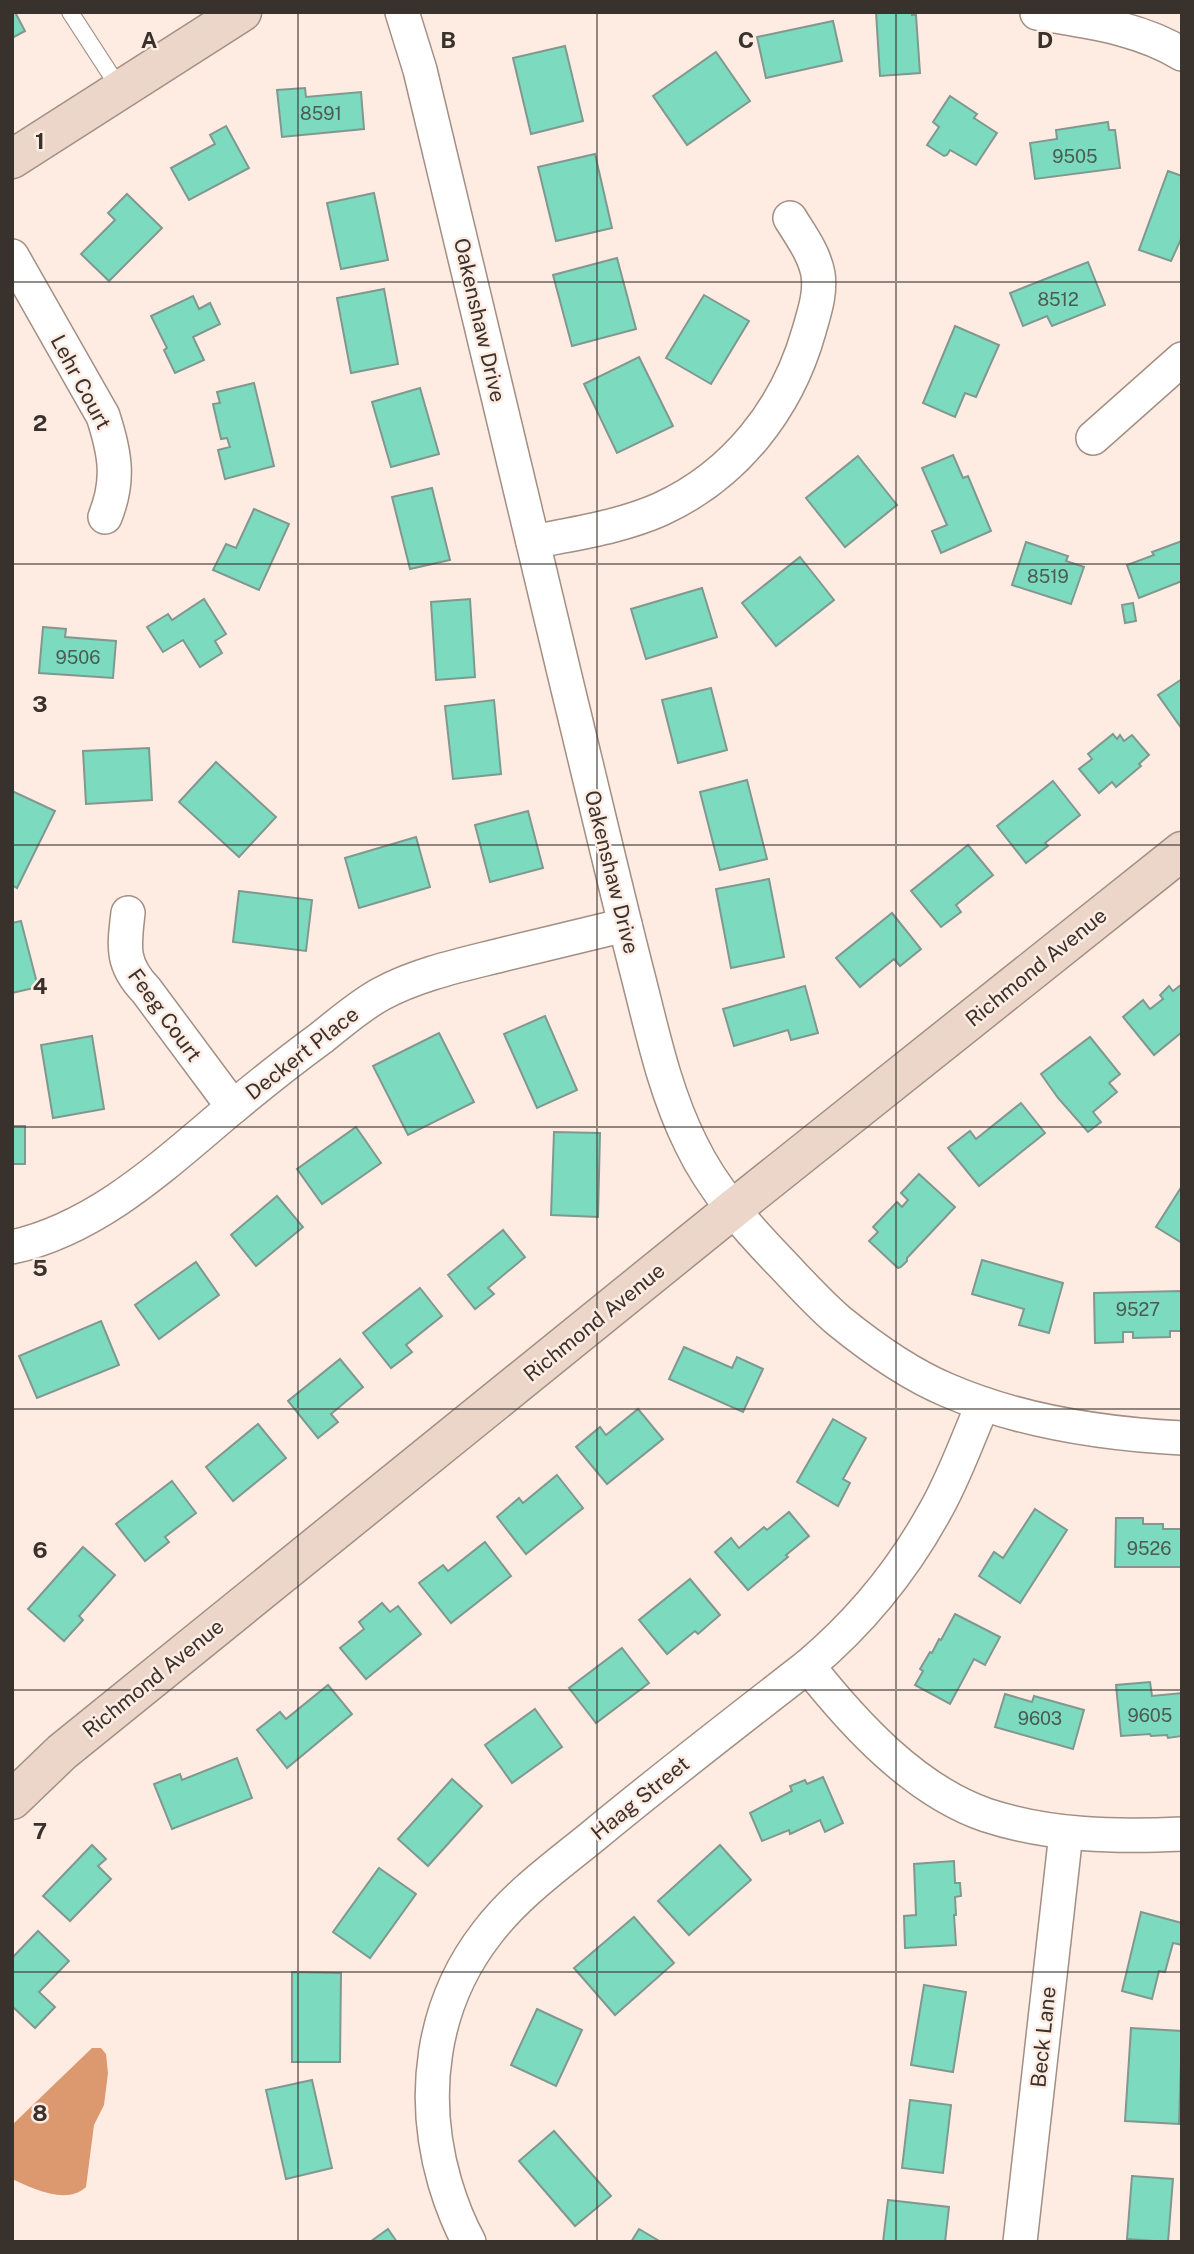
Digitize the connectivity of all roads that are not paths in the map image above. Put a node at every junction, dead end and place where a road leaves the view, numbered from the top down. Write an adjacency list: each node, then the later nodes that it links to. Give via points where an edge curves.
1 (70, 12): 6 (lane)
2 (242, 12): 6 (street)
3 (402, 12): 13 (street, Oakenshaw Drive)
4 (1037, 13): 5 (street, via 1110,25)
5 (1182, 54)
6 (121, 90): 7 (street)
7 (12, 159)
8 (790, 218): 13 (street, via 811,252 818,275 818,299 787,389 743,451 690,493 660,509 612,526)
9 (12, 256): 12 (street, Lehr Court, via 103,416 115,468 113,498)
10 (1182, 359): 11 (street)
11 (1093, 438)
12 (105, 517)
13 (533, 542): 16 (street, Oakenshaw Drive)
14 (1182, 851): 18 (street, Richmond Avenue)
15 (128, 913): 17 (street, Feeg Court, via 126,961 134,977)
16 (625, 925): 17 (street, Deckert Place, via 474,961 381,994); 18 (street, Oakenshaw Drive, via 674,1103 697,1156)
17 (233, 1107): 19 (street, Deckert Place, via 172,1160 103,1209)
18 (733, 1209): 20 (street, Oakenshaw Drive, via 836,1319 902,1366); 23 (street, Richmond Avenue, via 62,1752)
19 (12, 1247)
20 (983, 1404): 21 (street, Oakenshaw Drive, via 1055,1423); 22 (street, Haag Street, via 936,1511 905,1561 869,1607)
21 (1182, 1438)
22 (808, 1666): 24 (street, via 862,1729 936,1788 984,1814); 26 (street, Haag Street, via 517,1898 466,1963 437,2035 432,2120 450,2198)
23 (12, 1800)
24 (1066, 1833): 25 (street); 27 (street, Beck Lane)
25 (1182, 1834)
26 (469, 2242)
27 (1020, 2242)

